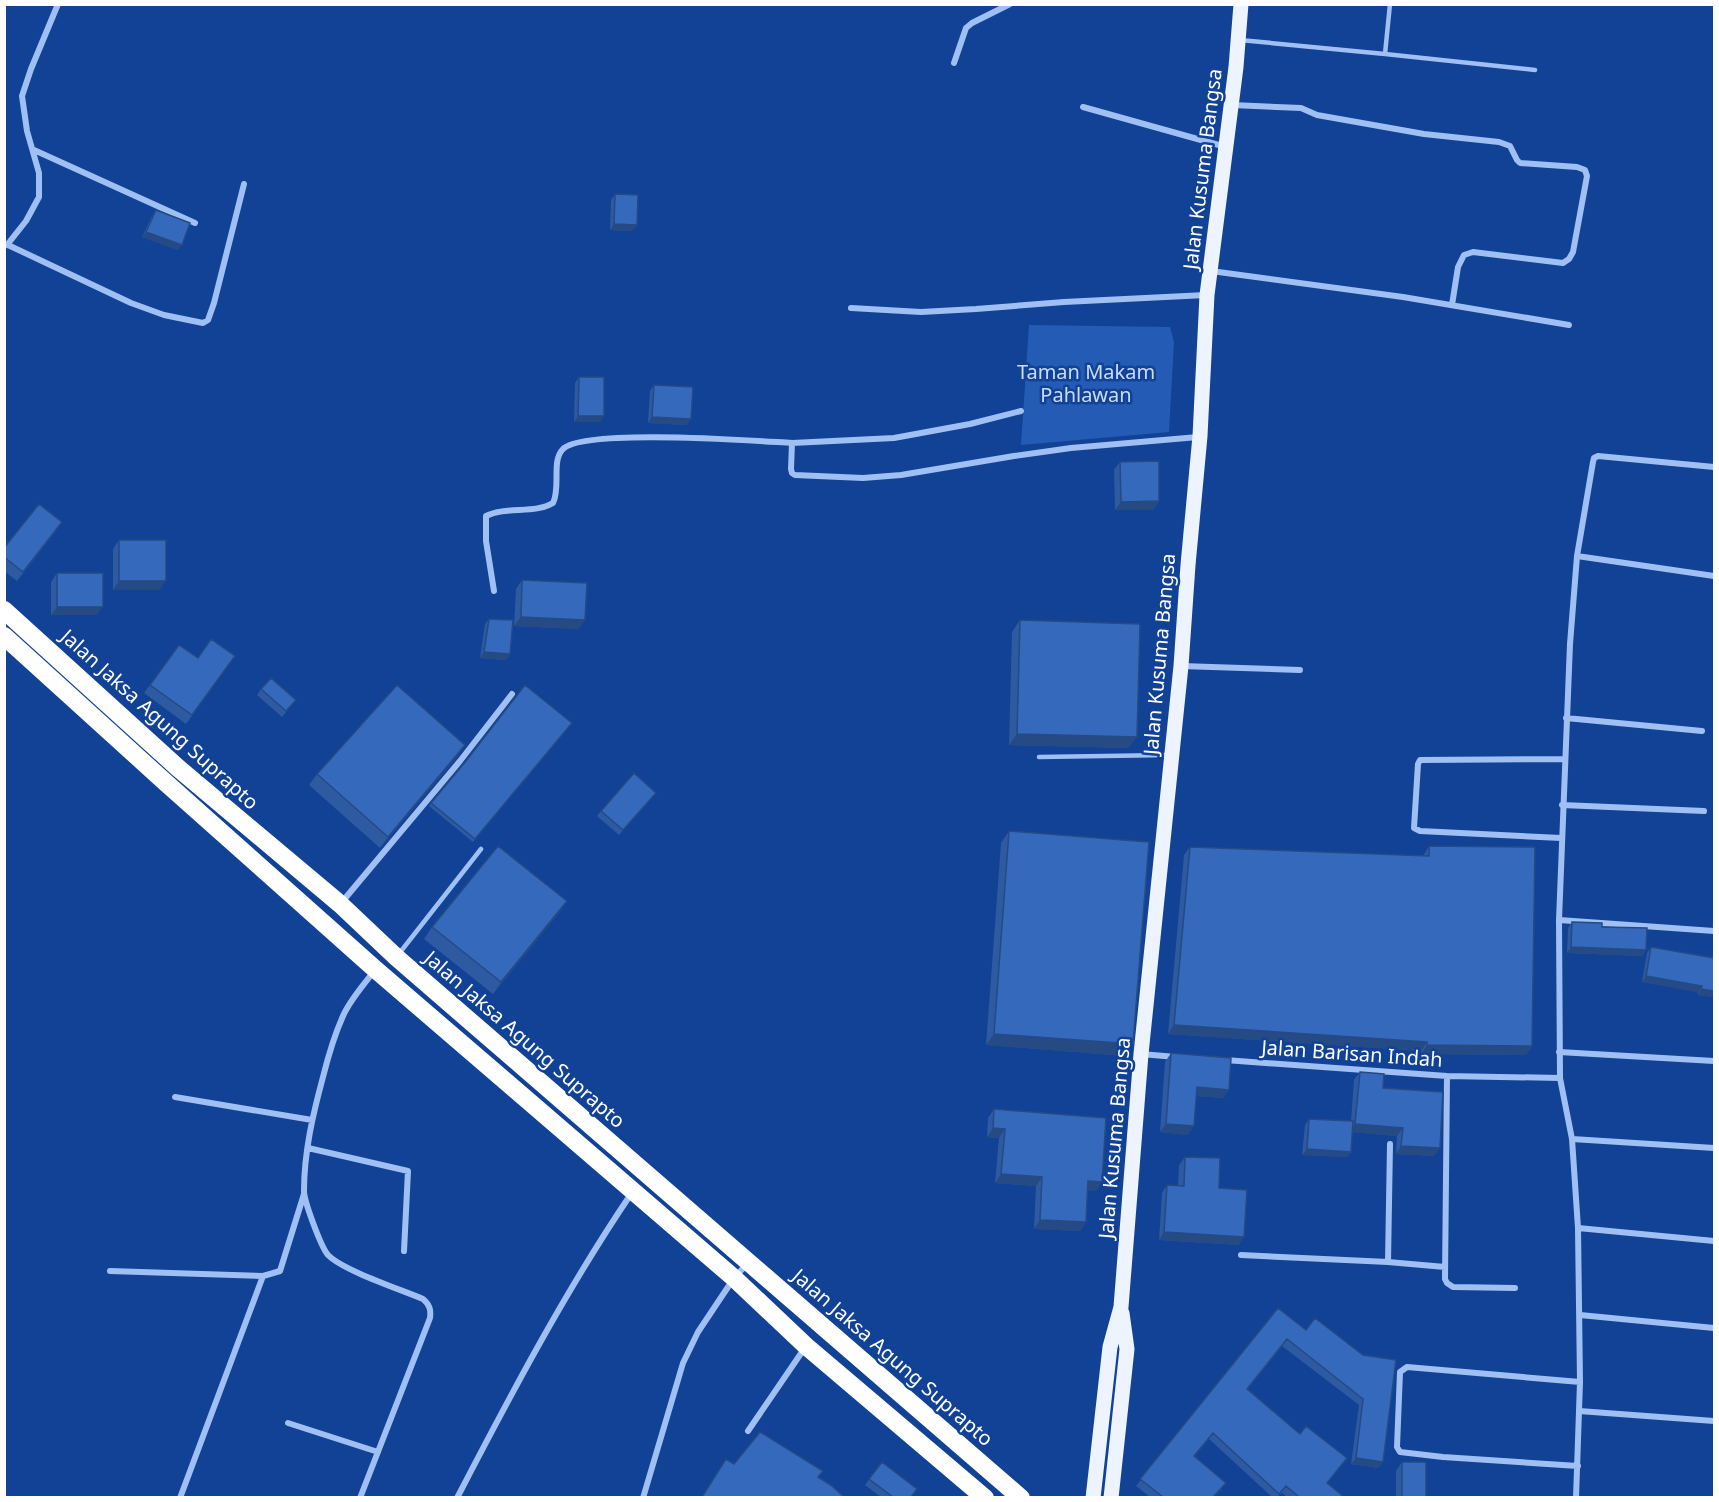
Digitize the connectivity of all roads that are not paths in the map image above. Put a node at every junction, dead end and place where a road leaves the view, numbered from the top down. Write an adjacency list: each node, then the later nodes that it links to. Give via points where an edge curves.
1 (58, 4): 12 (street, via 22,96)
2 (1010, 4): 7 (street, via 966,28)
3 (1241, 4): 5 (main road, Jalan Kusuma Bangsa)
4 (1390, 4): 6 (lane)
5 (1237, 40): 6 (lane); 9 (main road, Jalan Kusuma Bangsa)
6 (1385, 54): 8 (lane)
7 (954, 63)
8 (1535, 70)
9 (1232, 105): 11 (main road, Jalan Kusuma Bangsa); 18 (street, via 1301,108 1317,115 1424,134 1499,142 1510,146 1520,163 1582,168 1587,176 1569,259 1563,263 1473,252 1464,255 1458,267)
10 (1083, 107): 11 (street)
11 (1226, 147): 16 (main road, Jalan Kusuma Bangsa)
12 (34, 150): 14 (street); 15 (street, via 39,197)
13 (244, 184): 15 (street, via 206,322 164,315 131,303)
14 (195, 223)
15 (6, 245)
16 (1211, 272): 17 (main road, Jalan Kusuma Bangsa); 18 (street)
17 (1207, 295): 19 (street, via 921,312); 22 (main road, Jalan Kusuma Bangsa)
18 (1452, 305): 20 (street)
19 (851, 308)
20 (1569, 325)
21 (1021, 411): 23 (street, via 894,438)
22 (1200, 436): 23 (street, via 1071,448 863,478 795,475 791,469); 30 (main road, Jalan Kusuma Bangsa)
23 (792, 443): 27 (street, via 652,437 598,439 565,447 558,455 553,503 486,516)
24 (1714, 467): 25 (street, via 1594,458)
25 (1578, 556): 26 (street); 33 (street)
26 (1714, 576)
27 (494, 591)
28 (4, 610): 42 (highway, Jalan Jaksa Agung Suprapto, via 177,767)
29 (4, 636): 46 (highway)
30 (1181, 666): 31 (street); 35 (main road, Jalan Kusuma Bangsa)
31 (1300, 670)
32 (512, 694): 42 (street)
33 (1566, 718): 34 (street); 37 (street)
34 (1702, 731)
35 (1171, 755): 36 (lane); 48 (main road, Jalan Kusuma Bangsa)
36 (1039, 757)
37 (1564, 759): 38 (street); 40 (street, via 1420,760 1414,828)
38 (1562, 805): 39 (street); 40 (street)
39 (1704, 811)
40 (1562, 838): 43 (street)
41 (481, 849): 45 (lane)
42 (340, 904): 45 (highway, Jalan Jaksa Agung Suprapto)
43 (1559, 920): 44 (street); 47 (street)
44 (1714, 931)
45 (396, 957): 66 (highway, Jalan Jaksa Agung Suprapto)
46 (375, 969): 55 (street, via 343,1016); 60 (highway)
47 (1559, 1052): 51 (street); 53 (street)
48 (1142, 1054): 49 (street); 73 (main road, Jalan Kusuma Bangsa)
49 (1189, 1058)
50 (1212, 1059): 52 (street, Jalan Barisan Indah)
51 (1714, 1061)
52 (1447, 1076): 53 (street, Jalan Barisan Indah); 68 (street)
53 (1560, 1078): 56 (street)
54 (175, 1097): 55 (street)
55 (312, 1120): 58 (street)
56 (1572, 1139): 59 (street); 62 (street)
57 (1390, 1144): 67 (street)
58 (308, 1148): 61 (street); 64 (street, via 408,1172)
59 (1714, 1148)
60 (634, 1190): 71 (highway); 86 (street, via 548,1330)
61 (304, 1193): 70 (street, via 280,1271); 82 (street, via 323,1248 333,1259 423,1299 430,1308 430,1318)
62 (1578, 1228): 63 (street); 74 (street)
63 (1714, 1241)
64 (404, 1251)
65 (1241, 1255): 67 (street)
66 (748, 1262): 71 (street); 89 (highway, Jalan Jaksa Agung Suprapto)
67 (1388, 1262): 68 (street)
68 (1445, 1267): 72 (street, via 1447,1283 1453,1287)
69 (110, 1271): 70 (street)
70 (263, 1276): 84 (street)
71 (734, 1278): 76 (highway); 87 (street, via 698,1332 683,1363)
72 (1515, 1288)
73 (1121, 1307): 90 (main road, Jalan Kusuma Bangsa, via 1110,1347); 91 (main road, Jalan Kusuma Bangsa, via 1127,1349)
74 (1580, 1316): 75 (street); 77 (street)
75 (1714, 1328)
76 (806, 1346): 81 (street); 88 (highway)
77 (1580, 1382): 78 (street); 83 (street, via 1407,1367 1400,1372 1397,1447 1400,1452 1443,1457)
78 (1579, 1411): 79 (street); 83 (street)
79 (1714, 1421)
80 (288, 1423): 82 (street)
81 (748, 1431)
82 (378, 1452): 85 (street)
83 (1578, 1466): 92 (street)
84 (180, 1497)
85 (360, 1497)
86 (457, 1497)
87 (643, 1497)
88 (985, 1497)
89 (1021, 1497)
90 (1093, 1497)
91 (1111, 1497)
92 (1576, 1497)

